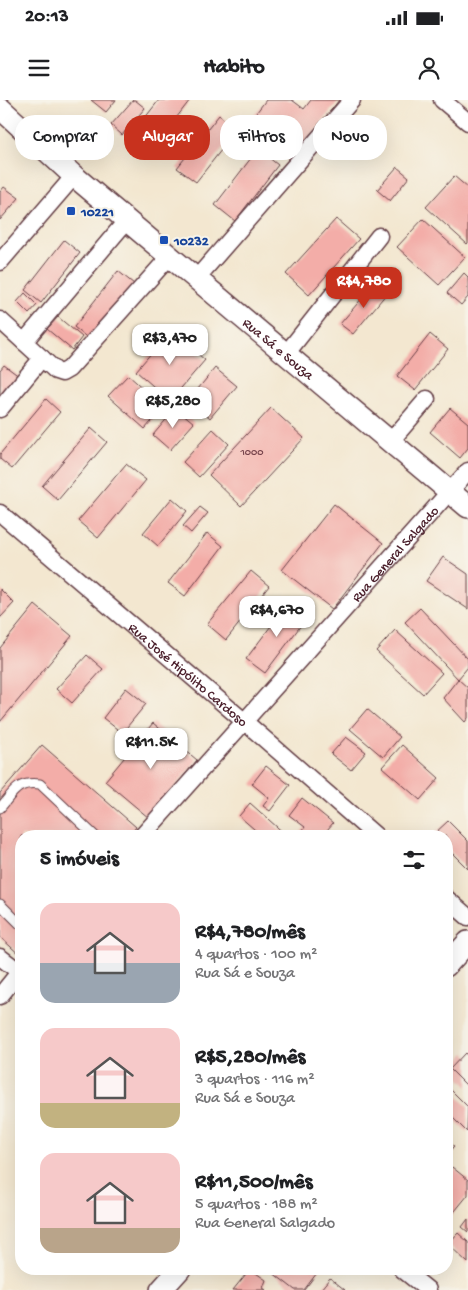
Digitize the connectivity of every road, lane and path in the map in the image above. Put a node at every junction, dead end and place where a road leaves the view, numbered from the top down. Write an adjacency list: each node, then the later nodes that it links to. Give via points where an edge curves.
1 (352, 100): 10 (street)
2 (442, 100): 4 (street)
3 (0, 108): 5 (street, Rua Sá e Souza)
4 (468, 122)
5 (74, 176): 6 (street, Rua Sá e Souza); 9 (street)
6 (127, 220): 8 (street, Rua Sá e Souza); 12 (street)
7 (380, 236): 13 (street)
8 (170, 256): 10 (street, Rua Sá e Souza); 14 (street, via 68,369 56,372)
9 (0, 262)
10 (196, 279): 13 (street, Rua Sá e Souza)
11 (0, 320): 12 (street)
12 (24, 342): 14 (street)
13 (286, 354): 17 (street, Rua Sá e Souza)
14 (42, 358): 16 (street)
15 (427, 399): 17 (street)
16 (0, 409)
17 (390, 442): 19 (street, Rua Sá e Souza)
18 (468, 471): 19 (street, Rua General Salgado)
19 (450, 492): 20 (street, Rua Sá e Souza); 22 (street, Rua General Salgado)
20 (468, 507)
21 (0, 513): 22 (street, Rua José Hipólito Cardoso)
22 (245, 722): 25 (street, Rua General Salgado); 26 (street, Rua José Hipólito Cardoso)
23 (0, 808): 24 (lane, via 20,785 40,784)
24 (89, 830)
25 (147, 830)
26 (369, 830)
27 (0, 904): 30 (lane)
28 (453, 904): 29 (street)
29 (468, 917)
30 (15, 919)
31 (468, 942): 33 (street)
32 (0, 957): 34 (street)
33 (453, 958)
34 (15, 968)
35 (15, 979): 36 (street)
36 (0, 996)
37 (175, 1275): 39 (street)
38 (409, 1275): 40 (street)
39 (161, 1290)
40 (428, 1290)

